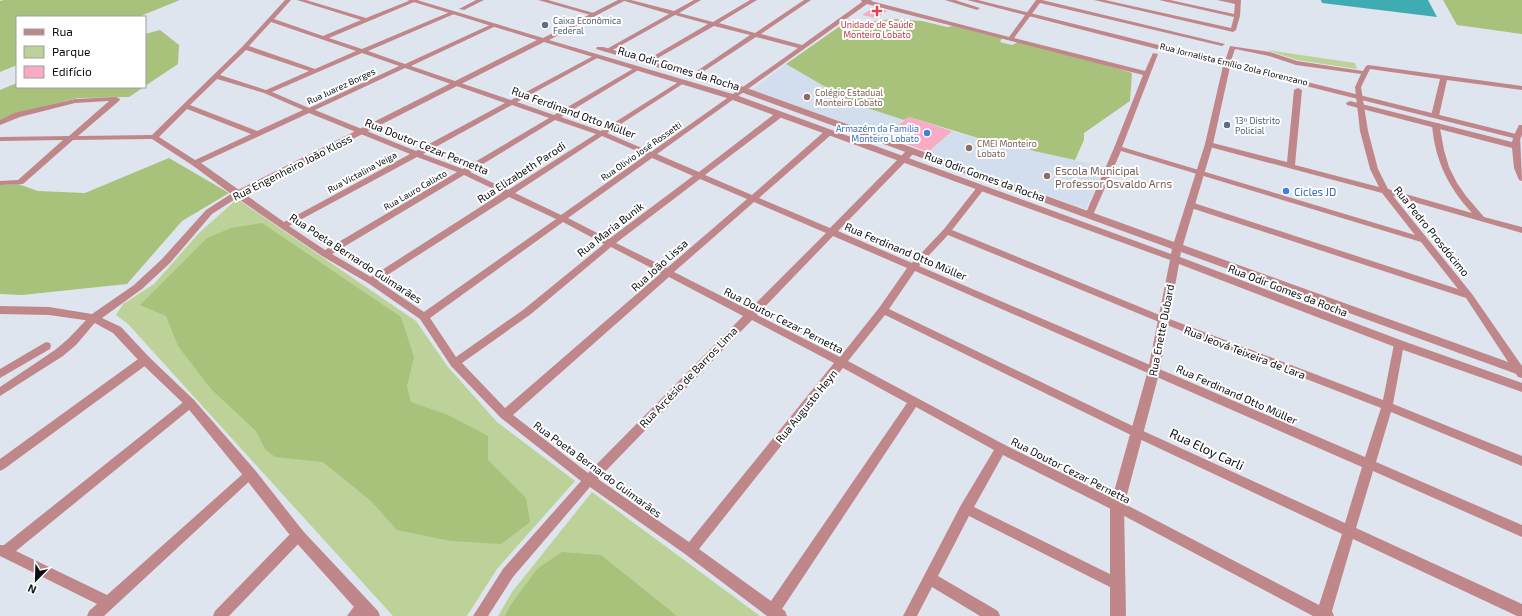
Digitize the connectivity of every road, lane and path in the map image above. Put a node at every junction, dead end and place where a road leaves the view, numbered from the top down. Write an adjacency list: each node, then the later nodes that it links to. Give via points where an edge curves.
1 (288, 0): 26 (street)
2 (300, 0): 27 (street)
3 (413, 0): 20 (street, Rua Odir Gomes da Rocha); 27 (street)
4 (433, 0): 19 (street, Rua Odir Gomes da Rocha)
5 (481, 0): 19 (street)
6 (541, 0): 22 (street)
7 (623, 0): 22 (street, Rua Engenheiro João Kloss); 23 (street)
8 (698, 0): 23 (street)
9 (754, 0): 28 (street)
10 (808, 0): 30 (street)
11 (948, 0): 25 (street, Rua Jornalista Emílio Zola Florenzano)
12 (970, 0): 25 (street, Rua Jornalista Emílio Zola Florenzano)
13 (1039, 0): 21 (street); 25 (street)
14 (1100, 0): 21 (street); 24 (street, via 1233,30)
15 (1162, 0): 24 (street)
16 (1220, 0): 18 (street)
17 (865, 1): 33 (street); 37 (street, Rua Olivio José Rossetti)
18 (1238, 2): 24 (street)
19 (462, 8): 31 (street, Rua Odir Gomes da Rocha)
20 (452, 13): 29 (street, Rua Odir Gomes da Rocha); 38 (street)
21 (1090, 13): 35 (street)
22 (594, 14): 31 (street, Rua Engenheiro João Kloss)
23 (674, 14): 28 (street); 39 (street)
24 (1237, 16)
25 (1026, 18): 33 (street); 40 (street, Rua Jornalista Emílio Zola Florenzano); 45 (street, Rua Jornalista Emílio Zola Florenzano)
26 (271, 20): 32 (street, Rua Ferdinand Otto Müller); 36 (street)
27 (366, 20): 32 (street)
28 (712, 24): 30 (street); 42 (street)
29 (494, 25): 34 (street, Rua Odir Gomes da Rocha); 43 (street, Rua Juarez Borges)
30 (755, 34): 37 (street); 50 (street)
31 (553, 35): 34 (street, Rua Engenheiro João Kloss); 39 (street, Rua Odir Gomes da Rocha)
32 (323, 38): 38 (street, Rua Ferdinand Otto Müller)
33 (1011, 38): 48 (street)
34 (544, 40): 41 (street, Rua Odir Gomes da Rocha); 53 (street, Rua Engenheiro João Kloss)
35 (1222, 44)
36 (245, 47): 47 (street); 49 (street)
37 (802, 47): 55 (street, Rua Olivio José Rossetti)
38 (362, 51): 43 (street, Rua Ferdinand Otto Müller); 47 (street)
39 (607, 51): 42 (street, Rua Odir Gomes da Rocha)
40 (1155, 54): 45 (street, Rua Jornalista Emílio Zola Florenzano); 48 (street)
41 (597, 56): 44 (street, Rua Odir Gomes da Rocha); 59 (street, Rua Victalina Veiga)
42 (648, 62): 50 (street, Rua Odir Gomes da Rocha)
43 (406, 66): 53 (street, Rua Ferdinand Otto Müller); 62 (street, Rua Juarez Borges)
44 (638, 68): 52 (street, Rua Odir Gomes da Rocha); 65 (street, Rua Lauro Calixto)
45 (1226, 68): 46 (street, Rua Enette Dubard, via 1232,47 1270,54 1296,63); 56 (street, Rua Jornalista Emílio Zola Florenzano); 60 (street, Rua Jornalista Emílio Zola Florenzano); 77 (street, Rua Enette Dubard)
46 (1367, 70): 51 (street); 60 (street, Rua Pedro Prosdócimo, via 1358,87)
47 (315, 71): 57 (street)
48 (1147, 74): 79 (street)
49 (216, 76): 57 (street, Rua Doutor Cezar Pernetta); 61 (street)
50 (693, 76): 55 (street, Rua Odir Gomes da Rocha)
51 (1444, 78): 54 (street); 64 (street)
52 (682, 82): 58 (street, Rua Odir Gomes da Rocha); 71 (street, Rua Elizabeth Parodi)
53 (456, 84): 59 (street, Rua Ferdinand Otto Müller); 69 (street, Rua Engenheiro João Kloss)
54 (1522, 88)
55 (741, 90): 58 (street, Rua Olivio José Rossetti); 80 (street, Rua Odir Gomes da Rocha)
56 (1298, 90): 60 (street, Rua Jornalista Emílio Zola Florenzano); 85 (street)
57 (266, 92): 62 (street, Rua Doutor Cezar Pernetta)
58 (733, 97): 63 (street, Rua Odir Gomes da Rocha); 82 (street, Rua Olivio José Rossetti)
59 (513, 102): 65 (street, Rua Ferdinand Otto Müller); 81 (street, Rua Victalina Veiga)
60 (1360, 102): 64 (street, Rua Jornalista Emílio Zola Florenzano); 67 (street, Rua Jornalista Emílio Zola Florenzano); 92 (street, Rua Pedro Prosdócimo, via 1364,131 1374,169)
61 (186, 106): 72 (street); 73 (street)
62 (310, 111): 69 (street, Rua Doutor Cezar Pernetta); 72 (street, Rua Juarez Borges)
63 (780, 114): 70 (street, Rua Odir Gomes da Rocha); 88 (street, Rua Maria Bunik)
64 (1435, 116): 74 (street, Rua Jornalista Emílio Zola Florenzano)
65 (555, 117): 71 (street, Rua Ferdinand Otto Müller); 86 (street, Rua Lauro Calixto)
66 (0, 123): 75 (street, via 17,115 75,101 116,99)
67 (1436, 125): 78 (street, Rua Jornalista Emílio Zola Florenzano); 99 (street, via 1437,143 1456,189)
68 (1522, 127): 74 (street)
69 (359, 132): 81 (street, Rua Doutor Cezar Pernetta); 94 (street, Rua Engenheiro João Kloss)
70 (829, 132): 83 (street, Rua Odir Gomes da Rocha); 95 (street, Rua João Lissa)
71 (601, 133): 82 (street, Rua Ferdinand Otto Müller); 93 (street, Rua Elizabeth Parodi)
72 (257, 134): 84 (street, Rua Juarez Borges)
73 (154, 137): 75 (street); 84 (street, Rua Poeta Bernardo Guimarães)
74 (1517, 137): 78 (street)
75 (71, 138): 76 (street); 90 (street, via 20,182)
76 (0, 140)
77 (1209, 144): 85 (street); 87 (street, Rua Enette Dubard)
78 (1516, 146): 89 (street)
79 (1118, 148): 87 (street); 97 (street)
80 (911, 151): 83 (street, Rua Arcésio de Barros Lima); 97 (street, Rua Odir Gomes da Rocha)
81 (417, 154): 86 (street, Rua Doutor Cezar Pernetta); 100 (street, Rua Victalina Veiga)
82 (652, 155): 88 (street, Rua Ferdinand Otto Müller); 98 (street, Rua Olivio José Rossetti)
83 (902, 159): 91 (street, Rua Odir Gomes da Rocha); 103 (street, Rua Arcésio de Barros Lima)
84 (195, 163): 94 (street, Rua Poeta Bernardo Guimarães)
85 (1291, 166): 92 (street)
86 (464, 172): 93 (street, Rua Doutor Cezar Pernetta); 107 (street, Rua Lauro Calixto)
87 (1200, 173): 96 (street, Rua Enette Dubard); 104 (street)
88 (699, 176): 95 (street, Rua Ferdinand Otto Müller); 105 (street, Rua Maria Bunik)
89 (1522, 178)
90 (0, 183)
91 (981, 188): 102 (street, Rua Augusto Heyn); 108 (street, Rua Odir Gomes da Rocha)
92 (1385, 191): 99 (street); 104 (street, Rua Pedro Prosdócimo)
93 (508, 193): 98 (street, Rua Doutor Cezar Pernetta); 111 (street, Rua Elizabeth Parodi)
94 (237, 194): 100 (street, Rua Poeta Bernardo Guimarães); 117 (street, Rua Engenheiro João Kloss, via 209,212 138,287)
95 (752, 198): 103 (street, Rua Ferdinand Otto Müller); 110 (street, Rua João Lissa)
96 (1191, 205): 106 (street, Rua Enette Dubard); 112 (street)
97 (1089, 215): 106 (street, Rua Odir Gomes da Rocha)
98 (561, 218): 105 (street, Rua Doutor Cezar Pernetta); 116 (street, Rua Olivio José Rossetti)
99 (1481, 218): 101 (street)
100 (284, 225): 107 (street, Rua Poeta Bernardo Guimarães)
101 (1522, 230)
102 (947, 231): 109 (street, Rua Augusto Heyn); 118 (street, Rua Jeová Teixeira de Lara)
103 (830, 232): 109 (street, Rua Ferdinand Otto Müller); 115 (street, Rua Arcésio de Barros Lima)
104 (1423, 240): 112 (street, Rua Pedro Prosdócimo)
105 (610, 244): 110 (street, Rua Doutor Cezar Pernetta); 123 (street, Rua Maria Bunik, via 527,312)
106 (1177, 248): 108 (street, Rua Enette Dubard); 125 (street, Rua Odir Gomes da Rocha)
107 (325, 254): 111 (street, Rua Poeta Bernardo Guimarães)
108 (1175, 260): 118 (street, Rua Enette Dubard); 119 (street, Rua Odir Gomes da Rocha)
109 (913, 267): 114 (street, Rua Augusto Heyn); 124 (street, Rua Ferdinand Otto Müller)
110 (669, 274): 115 (street, Rua Doutor Cezar Pernetta); 132 (street, Rua João Lissa)
111 (371, 281): 116 (street, Rua Poeta Bernardo Guimarães)
112 (1469, 296): 125 (street, Rua Pedro Prosdócimo)
113 (0, 310): 117 (street, via 49,311)
114 (883, 310): 122 (street, Rua Augusto Heyn); 133 (street, Rua Eloy Carli)
115 (748, 316): 122 (street, Rua Doutor Cezar Pernetta); 139 (street, Rua Arcésio de Barros Lima)
116 (424, 317): 123 (street, Rua Poeta Bernardo Guimarães)
117 (94, 318): 121 (street, via 117,330); 128 (street, Rua Engenheiro João Kloss, via 59,353)
118 (1163, 320): 124 (street, Rua Enette Dubard); 131 (street, Rua Jeová Teixeira de Lara)
119 (1398, 344): 127 (street, Rua Odir Gomes da Rocha); 131 (street)
120 (46, 346): 126 (street)
121 (145, 360): 130 (street); 137 (street)
122 (841, 362): 129 (street, Rua Doutor Cezar Pernetta); 145 (street, Rua Augusto Heyn)
123 (455, 363): 132 (street, Rua Poeta Bernardo Guimarães)
124 (1154, 370): 133 (street, Rua Enette Dubard); 136 (street, Rua Ferdinand Otto Müller)
125 (1521, 372)
126 (0, 374)
127 (1522, 388)
128 (0, 392)
129 (914, 401): 134 (street, Rua Doutor Cezar Pernetta); 152 (street)
130 (190, 403): 138 (street); 146 (street)
131 (1387, 406): 135 (street, Rua Jeová Teixeira de Lara); 136 (street)
132 (505, 415): 139 (street, Rua Poeta Bernardo Guimarães)
133 (1137, 433): 140 (street, Rua Enette Dubard); 142 (street, Rua Eloy Carli)
134 (1001, 448): 140 (street, Rua Doutor Cezar Pernetta); 141 (street)
135 (1522, 461)
136 (1369, 464): 142 (street); 143 (street, Rua Ferdinand Otto Müller)
137 (0, 466)
138 (250, 474): 144 (street); 149 (street)
139 (589, 480): 145 (street, Rua Poeta Bernardo Guimarães); 156 (street, Rua Arcésio de Barros Lima, via 508,572)
140 (1117, 506): 148 (street, Rua Enette Dubard); 153 (street, Rua Doutor Cezar Pernetta)
141 (966, 509): 147 (street); 148 (street)
142 (1349, 531): 150 (street, Rua Eloy Carli); 153 (street)
143 (1522, 531)
144 (298, 535): 151 (street); 155 (street)
145 (690, 550): 152 (street, Rua Poeta Bernardo Guimarães)
146 (3, 551): 149 (street)
147 (929, 578): 157 (street); 158 (street)
148 (1117, 584): 159 (street, Rua Enette Dubard)
149 (108, 603): 154 (street)
150 (1522, 611)
151 (363, 613)
152 (776, 613)
153 (1324, 615)
154 (94, 616)
155 (220, 616)
156 (480, 616)
157 (910, 616)
158 (993, 616)
159 (1118, 616)

